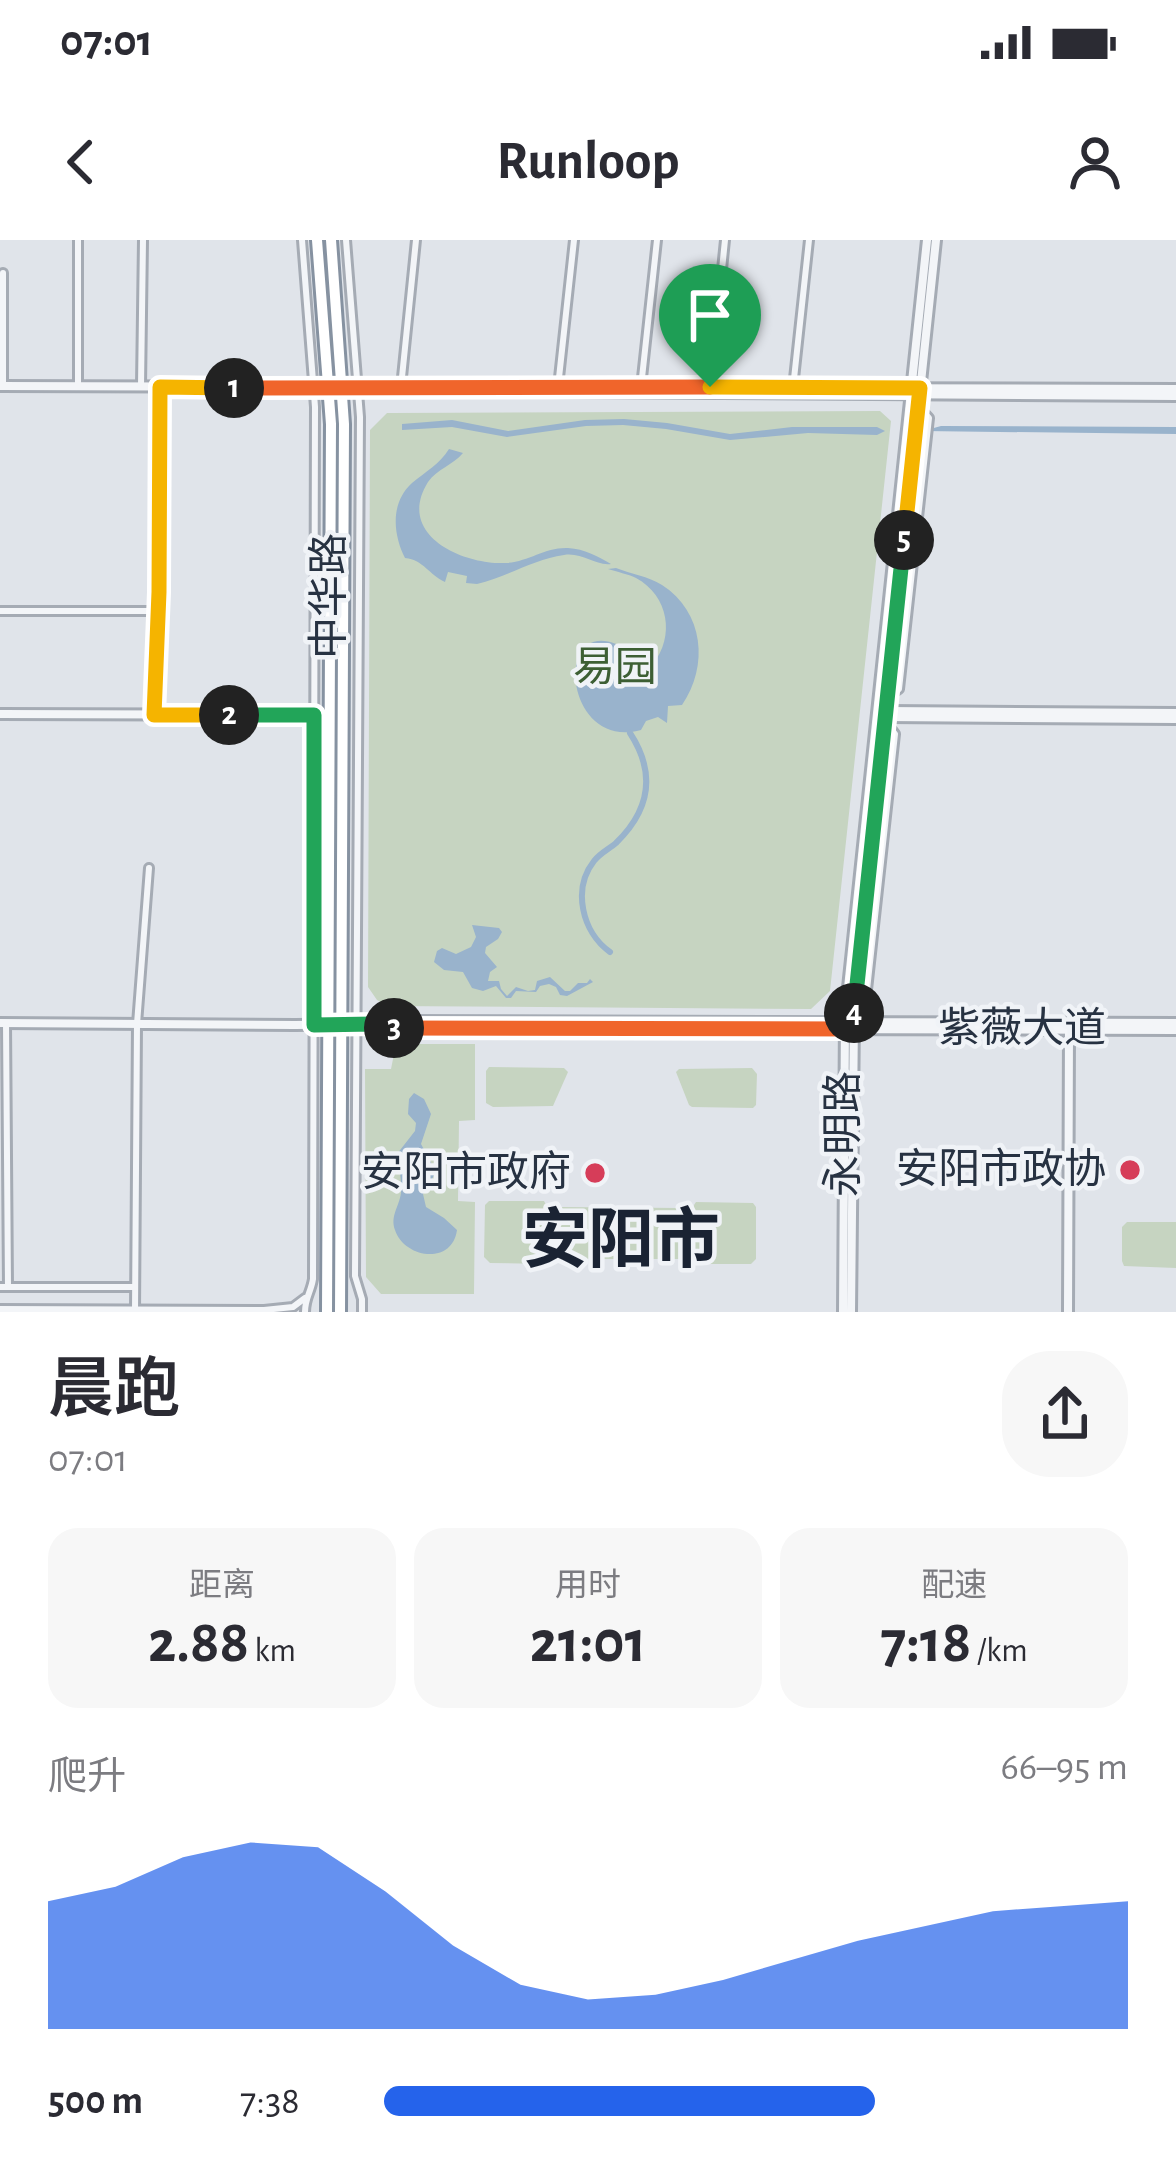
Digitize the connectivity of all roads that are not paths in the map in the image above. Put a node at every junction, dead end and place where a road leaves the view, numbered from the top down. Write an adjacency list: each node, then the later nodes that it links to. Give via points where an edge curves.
1 (78, 240): 15 (street)
2 (142, 240): 16 (street)
3 (302, 240): 22 (street)
4 (317, 240): 24 (highway, 中华路)
5 (331, 240): 24 (highway, 中华路)
6 (346, 240): 25 (street)
7 (416, 240): 18 (street)
8 (574, 240): 19 (street)
9 (657, 240): 20 (street)
10 (725, 240): 21 (street)
11 (809, 240): 23 (street)
12 (932, 240): 28 (street, 永明路)
13 (3, 273): 14 (street)
14 (1, 386): 15 (street)
15 (78, 387): 16 (street)
16 (141, 387): 17 (street)
17 (160, 387): 22 (street); 30 (street)
18 (400, 387): 19 (street); 26 (street)
19 (558, 387): 20 (street)
20 (641, 387): 21 (street)
21 (710, 387): 23 (street)
22 (314, 388): 24 (street); 33 (street)
23 (794, 388): 28 (street)
24 (337, 389): 25 (street); 34 (highway, 中华路); 42 (highway, 中华路)
25 (358, 389): 26 (street); 40 (street)
26 (384, 389): 28 (street)
27 (1176, 393): 28 (street)
28 (916, 395): 35 (street, 永明路); 43 (street, 永明路)
29 (0, 610): 30 (street)
30 (158, 611): 32 (street)
31 (0, 714): 32 (street)
32 (154, 715): 33 (street)
33 (314, 715): 34 (street); 41 (street)
34 (329, 716): 42 (highway, 中华路)
35 (886, 716): 36 (street); 43 (street, 永明路)
36 (1176, 716)
37 (149, 868): 39 (street)
38 (3, 1023): 39 (street, 紫薇大道); 46 (street)
39 (137, 1024): 41 (street, 紫薇大道); 49 (street)
40 (356, 1024): 42 (street, 紫薇大道); 43 (street, 紫薇大道); 56 (street)
41 (314, 1025): 42 (street, 紫薇大道); 50 (street, via 313,1279)
42 (335, 1025): 54 (highway, 中华路); 55 (highway, 中华路)
43 (849, 1025): 44 (street, 紫薇大道); 45 (street, 紫薇大道); 57 (street, 永明路)
44 (1176, 1026): 45 (street, 紫薇大道)
45 (1069, 1029): 58 (street)
46 (3, 1075): 47 (street)
47 (3, 1184): 48 (street)
48 (4, 1287): 49 (street)
49 (135, 1287): 52 (street)
50 (305, 1298): 52 (street, via 281,1309); 53 (street)
51 (0, 1309): 52 (street)
52 (135, 1311)
53 (305, 1312)
54 (327, 1312)
55 (340, 1312)
56 (362, 1312)
57 (847, 1312)
58 (1068, 1312)

